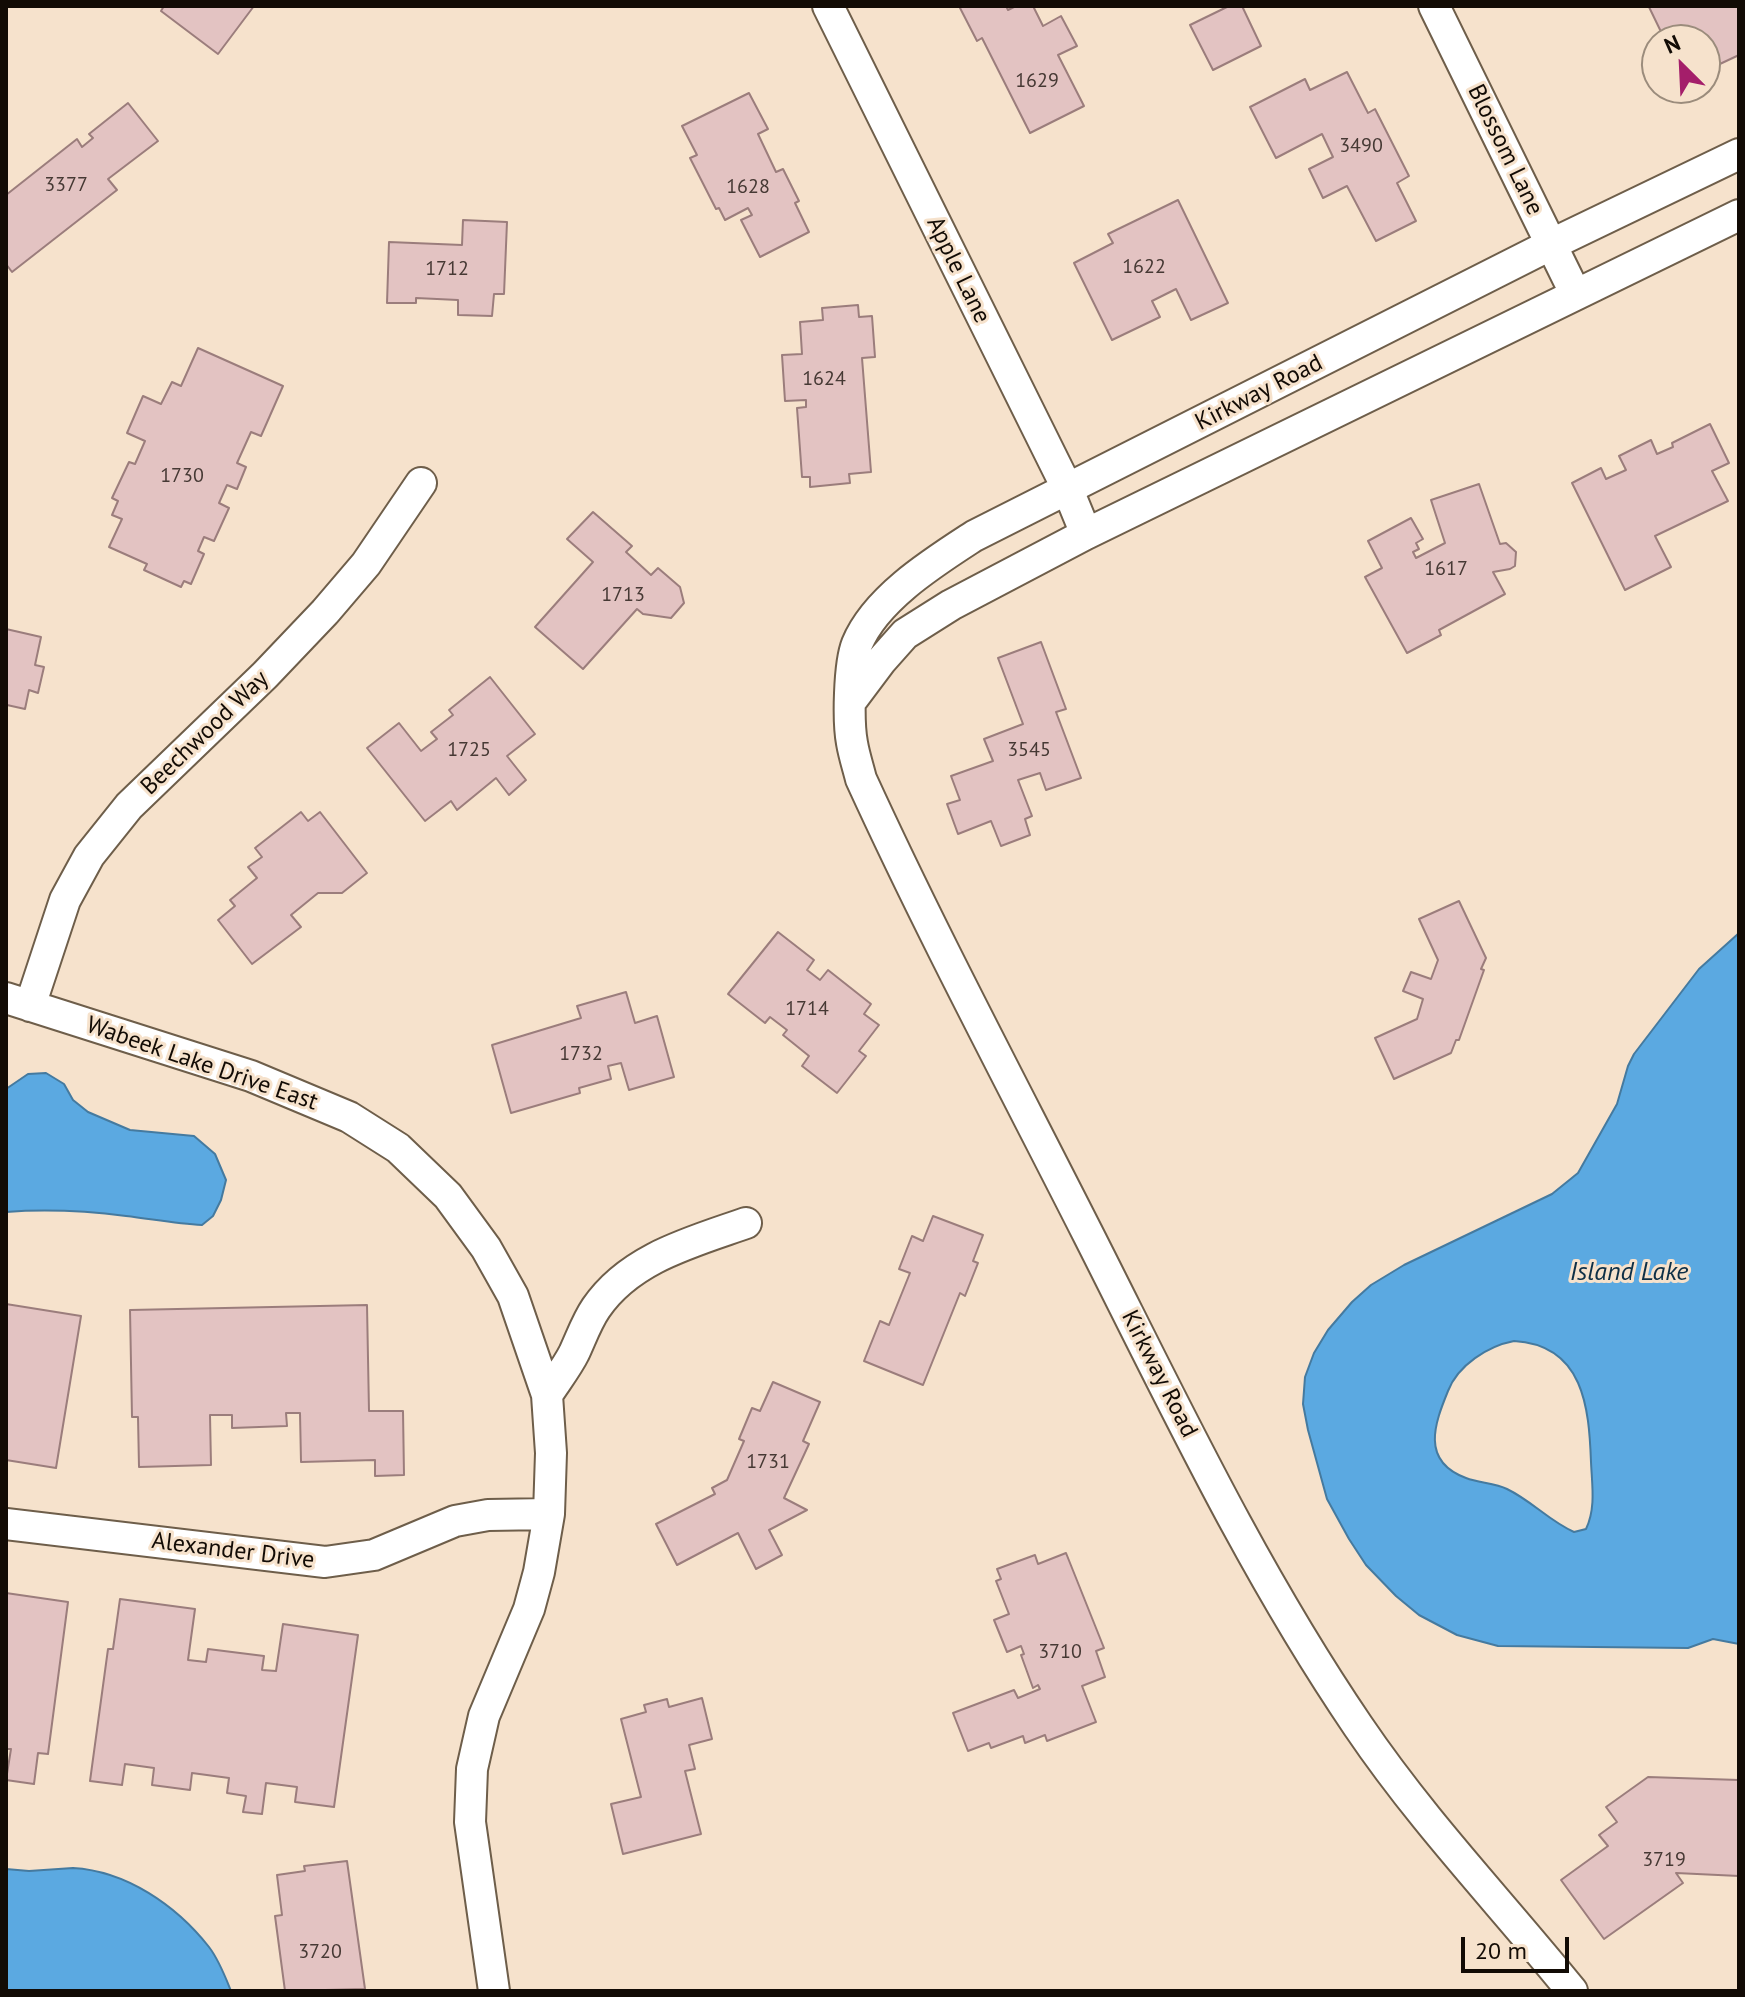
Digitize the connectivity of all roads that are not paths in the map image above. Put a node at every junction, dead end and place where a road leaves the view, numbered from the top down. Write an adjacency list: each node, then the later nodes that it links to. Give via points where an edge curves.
1 (828, 6): 8 (street, Apple Lane)
2 (1434, 6): 5 (street, Blossom Lane)
3 (1739, 154): 5 (street, Kirkway Road)
4 (1739, 215): 6 (street, Kirkway Road)
5 (1552, 244): 6 (street, Blossom Lane); 8 (street, Kirkway Road)
6 (1575, 293): 9 (street, Kirkway Road)
7 (421, 483): 11 (street, Beechwood Way, via 366,564 325,612 129,806 89,856)
8 (1068, 490): 9 (street, Apple Lane); 10 (street, Kirkway Road, via 974,536 881,607 857,644)
9 (1086, 534): 10 (street, Kirkway Road, via 905,634)
10 (851, 701): 17 (street, Kirkway Road, via 851,740 861,779 882,824 1246,1539 1313,1657 1390,1773)
11 (18, 1002): 13 (street, Wabeek Lake Drive East, via 251,1076 349,1117 398,1148 448,1196 486,1248 513,1296)
12 (746, 1223): 13 (street, via 673,1249 634,1270 595,1309)
13 (547, 1395): 14 (street, Wabeek Lake Drive East)
14 (549, 1514): 15 (street, Alexander Drive, via 455,1521 374,1555 325,1562); 16 (street, Wabeek Lake Drive East, via 529,1609 484,1716 472,1769 470,1822)
15 (6, 1524)
16 (494, 1991)
17 (1572, 1991)

